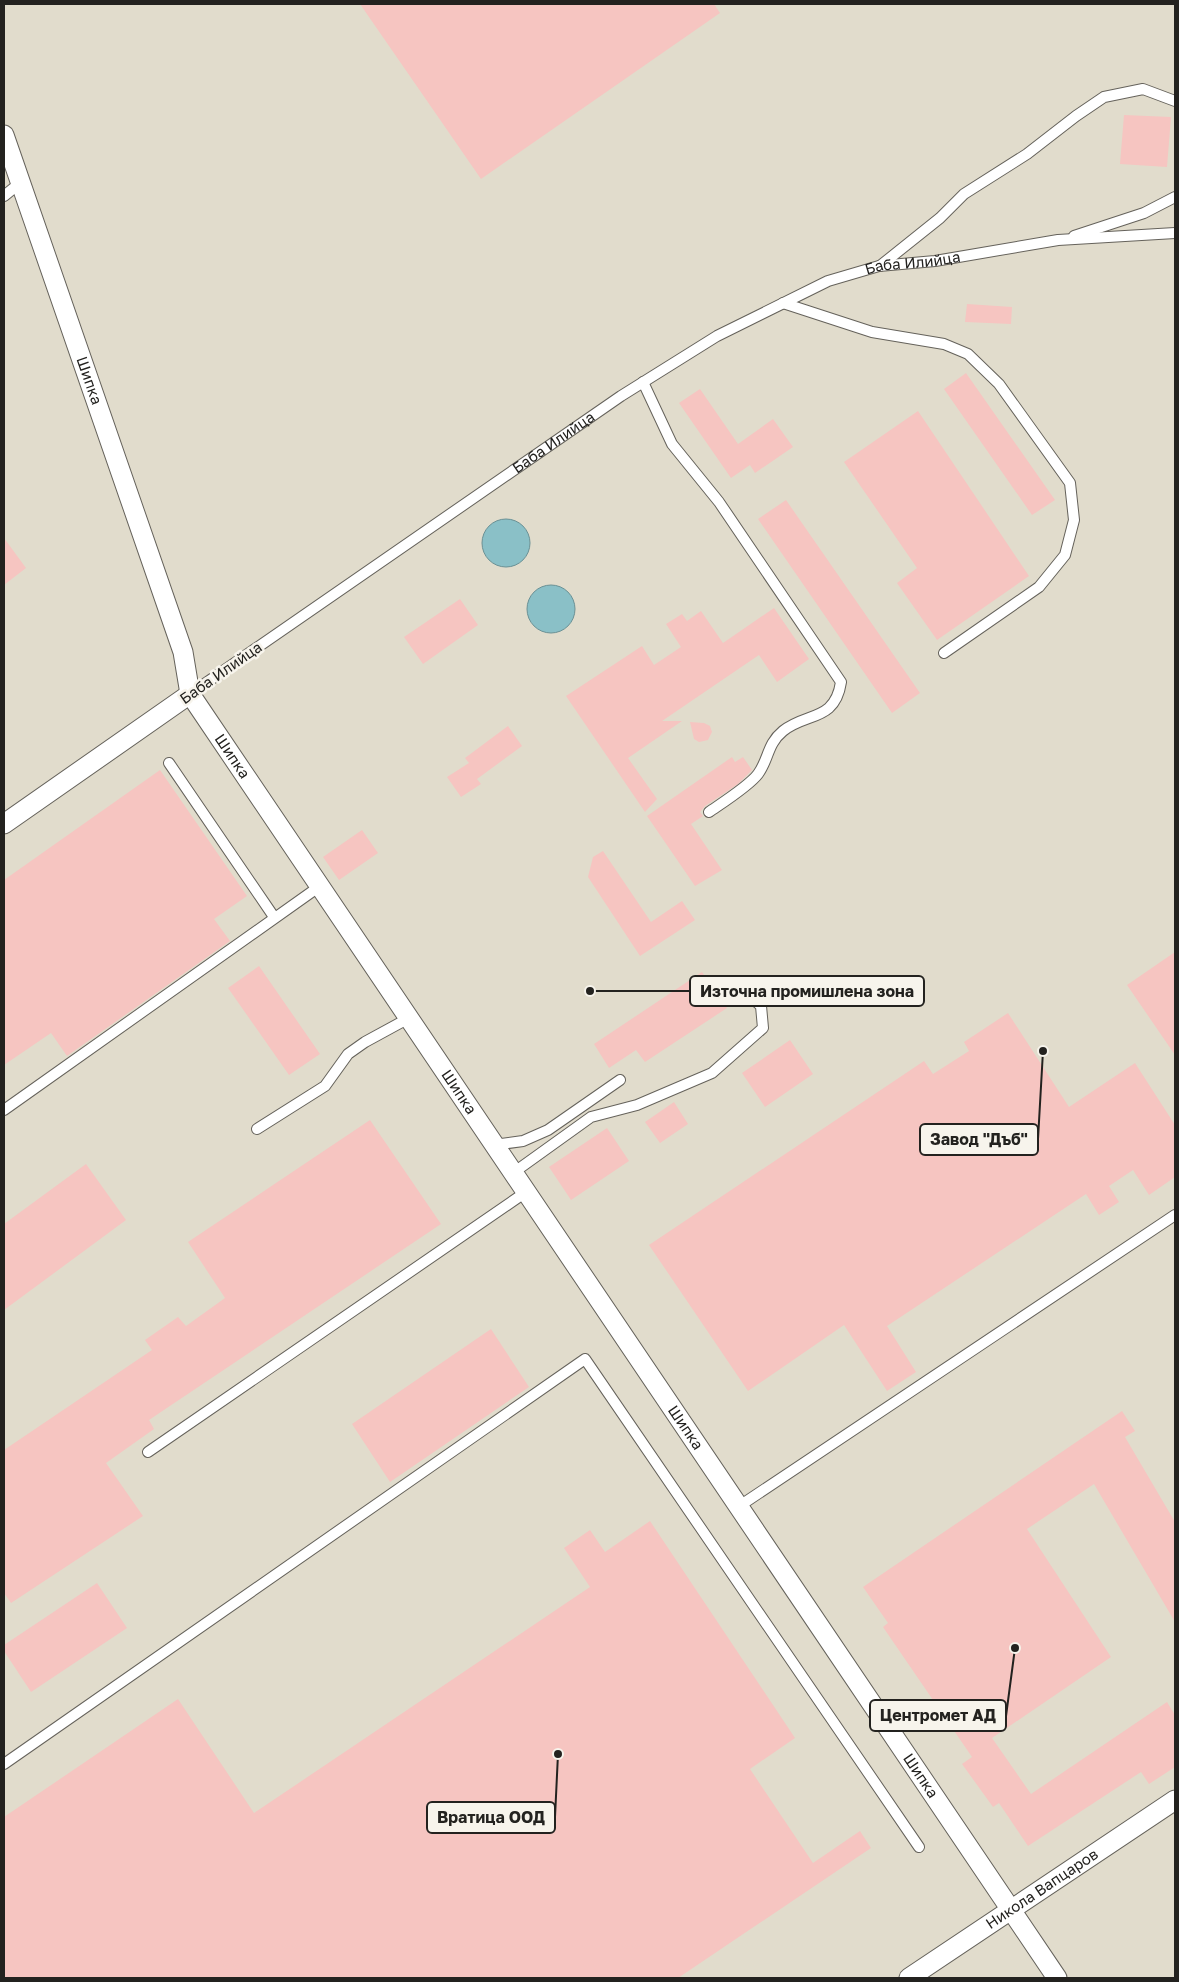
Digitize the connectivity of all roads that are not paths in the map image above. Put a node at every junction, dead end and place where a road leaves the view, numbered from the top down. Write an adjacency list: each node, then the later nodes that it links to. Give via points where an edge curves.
1 (1175, 101): 8 (lane, via 1143,89 1104,97 1027,154 964,194 940,218)
2 (4, 135): 3 (street, Шипка)
3 (20, 182): 4 (lane); 12 (street, Шипка, via 183,652)
4 (4, 196)
5 (1175, 197): 7 (lane, via 1144,213)
6 (1175, 233): 7 (lane, Баба Илийца)
7 (1058, 240): 8 (lane, Баба Илийца, via 935,261)
8 (879, 266): 9 (lane, Баба Илийца, via 828,281)
9 (783, 303): 10 (lane, Баба Илийца, via 718,336); 11 (lane, via 872,332 944,344 968,354 999,384 1070,483 1074,520 1065,555 1039,587)
10 (643, 382): 12 (lane, Баба Илийца); 14 (lane, via 672,444 719,502 841,682 839,695 831,706 784,730 770,744 766,762 757,776)
11 (944, 653)
12 (190, 694): 15 (street, Баба Илийца); 16 (street, Шипка)
13 (170, 763): 17 (lane)
14 (709, 812)
15 (4, 824)
16 (320, 886): 17 (lane); 19 (street, Шипка)
17 (274, 917): 21 (lane)
18 (745, 992): 24 (lane, via 761,1006 763,1028 712,1073 637,1105 591,1117)
19 (409, 1018): 22 (lane, via 348,1054 325,1086); 23 (street, Шипка)
20 (620, 1080): 23 (lane, via 548,1130 524,1141)
21 (4, 1110)
22 (257, 1129)
23 (494, 1145): 24 (street, Шипка)
24 (513, 1173): 25 (street, Шипка)
25 (526, 1192): 27 (lane); 28 (street, Шипка)
26 (1175, 1215): 28 (lane)
27 (148, 1452)
28 (738, 1507): 32 (street, Шипка)
29 (4, 1764): 31 (lane, via 585,1359)
30 (1175, 1800): 32 (street, Никола Вапцаров)
31 (919, 1847)
32 (1011, 1910): 33 (street, Никола Вапцаров); 34 (street, Шипка)
33 (909, 1978)
34 (1057, 1978)

